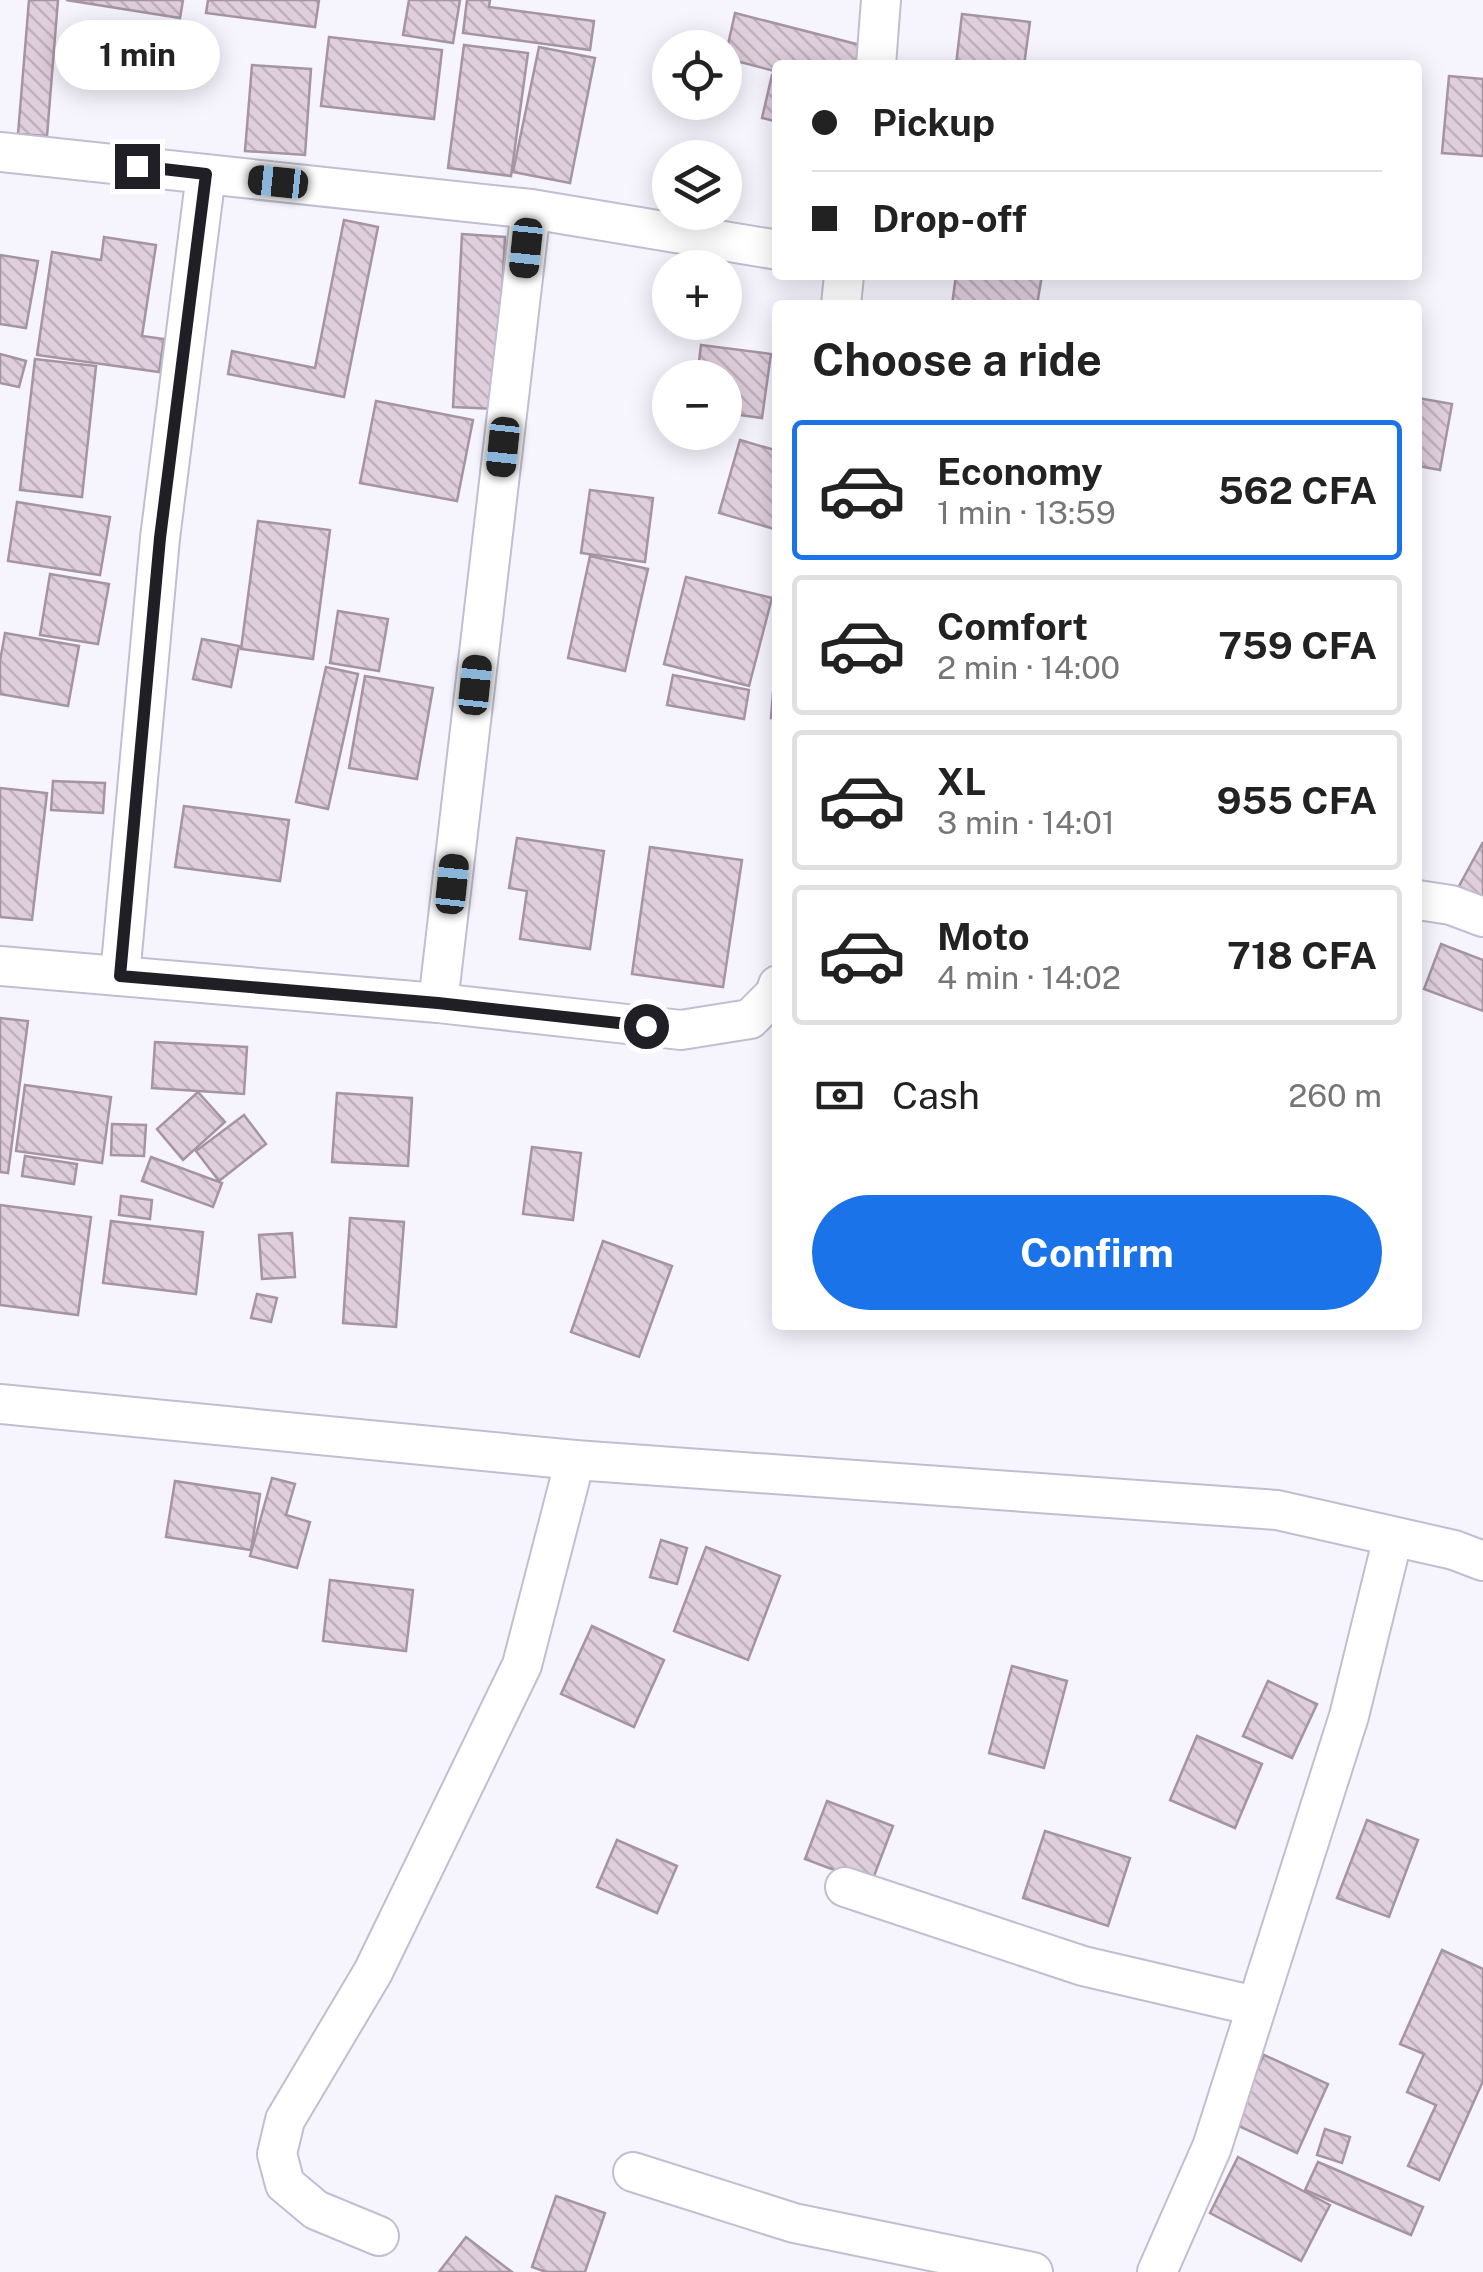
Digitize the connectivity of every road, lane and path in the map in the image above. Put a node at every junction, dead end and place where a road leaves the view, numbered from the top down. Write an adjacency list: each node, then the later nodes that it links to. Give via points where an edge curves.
1 (881, 0): 2 (street)
2 (876, 60)
3 (0, 152): 4 (street)
4 (206, 174): 5 (street); 10 (street, via 160,538)
5 (531, 209): 6 (street); 12 (street)
6 (772, 249)
7 (1422, 901): 8 (street)
8 (1483, 917)
9 (0, 966): 10 (street)
10 (120, 976): 12 (street)
11 (772, 997): 12 (street, via 750,1019 681,1030)
12 (438, 1003)
13 (0, 1404): 14 (street)
14 (575, 1460): 15 (street, via 1277,1510); 20 (street, via 522,1665 373,1972 285,2120 278,2154 285,2184 316,2210)
15 (1394, 1537): 16 (street); 18 (street, via 1349,1716)
16 (1483, 1561)
17 (845, 1886): 18 (street, via 1083,1966)
18 (1255, 2006): 22 (street, via 1212,2146)
19 (633, 2172): 21 (street, via 794,2223)
20 (379, 2236)
21 (1034, 2272)
22 (1157, 2272)

